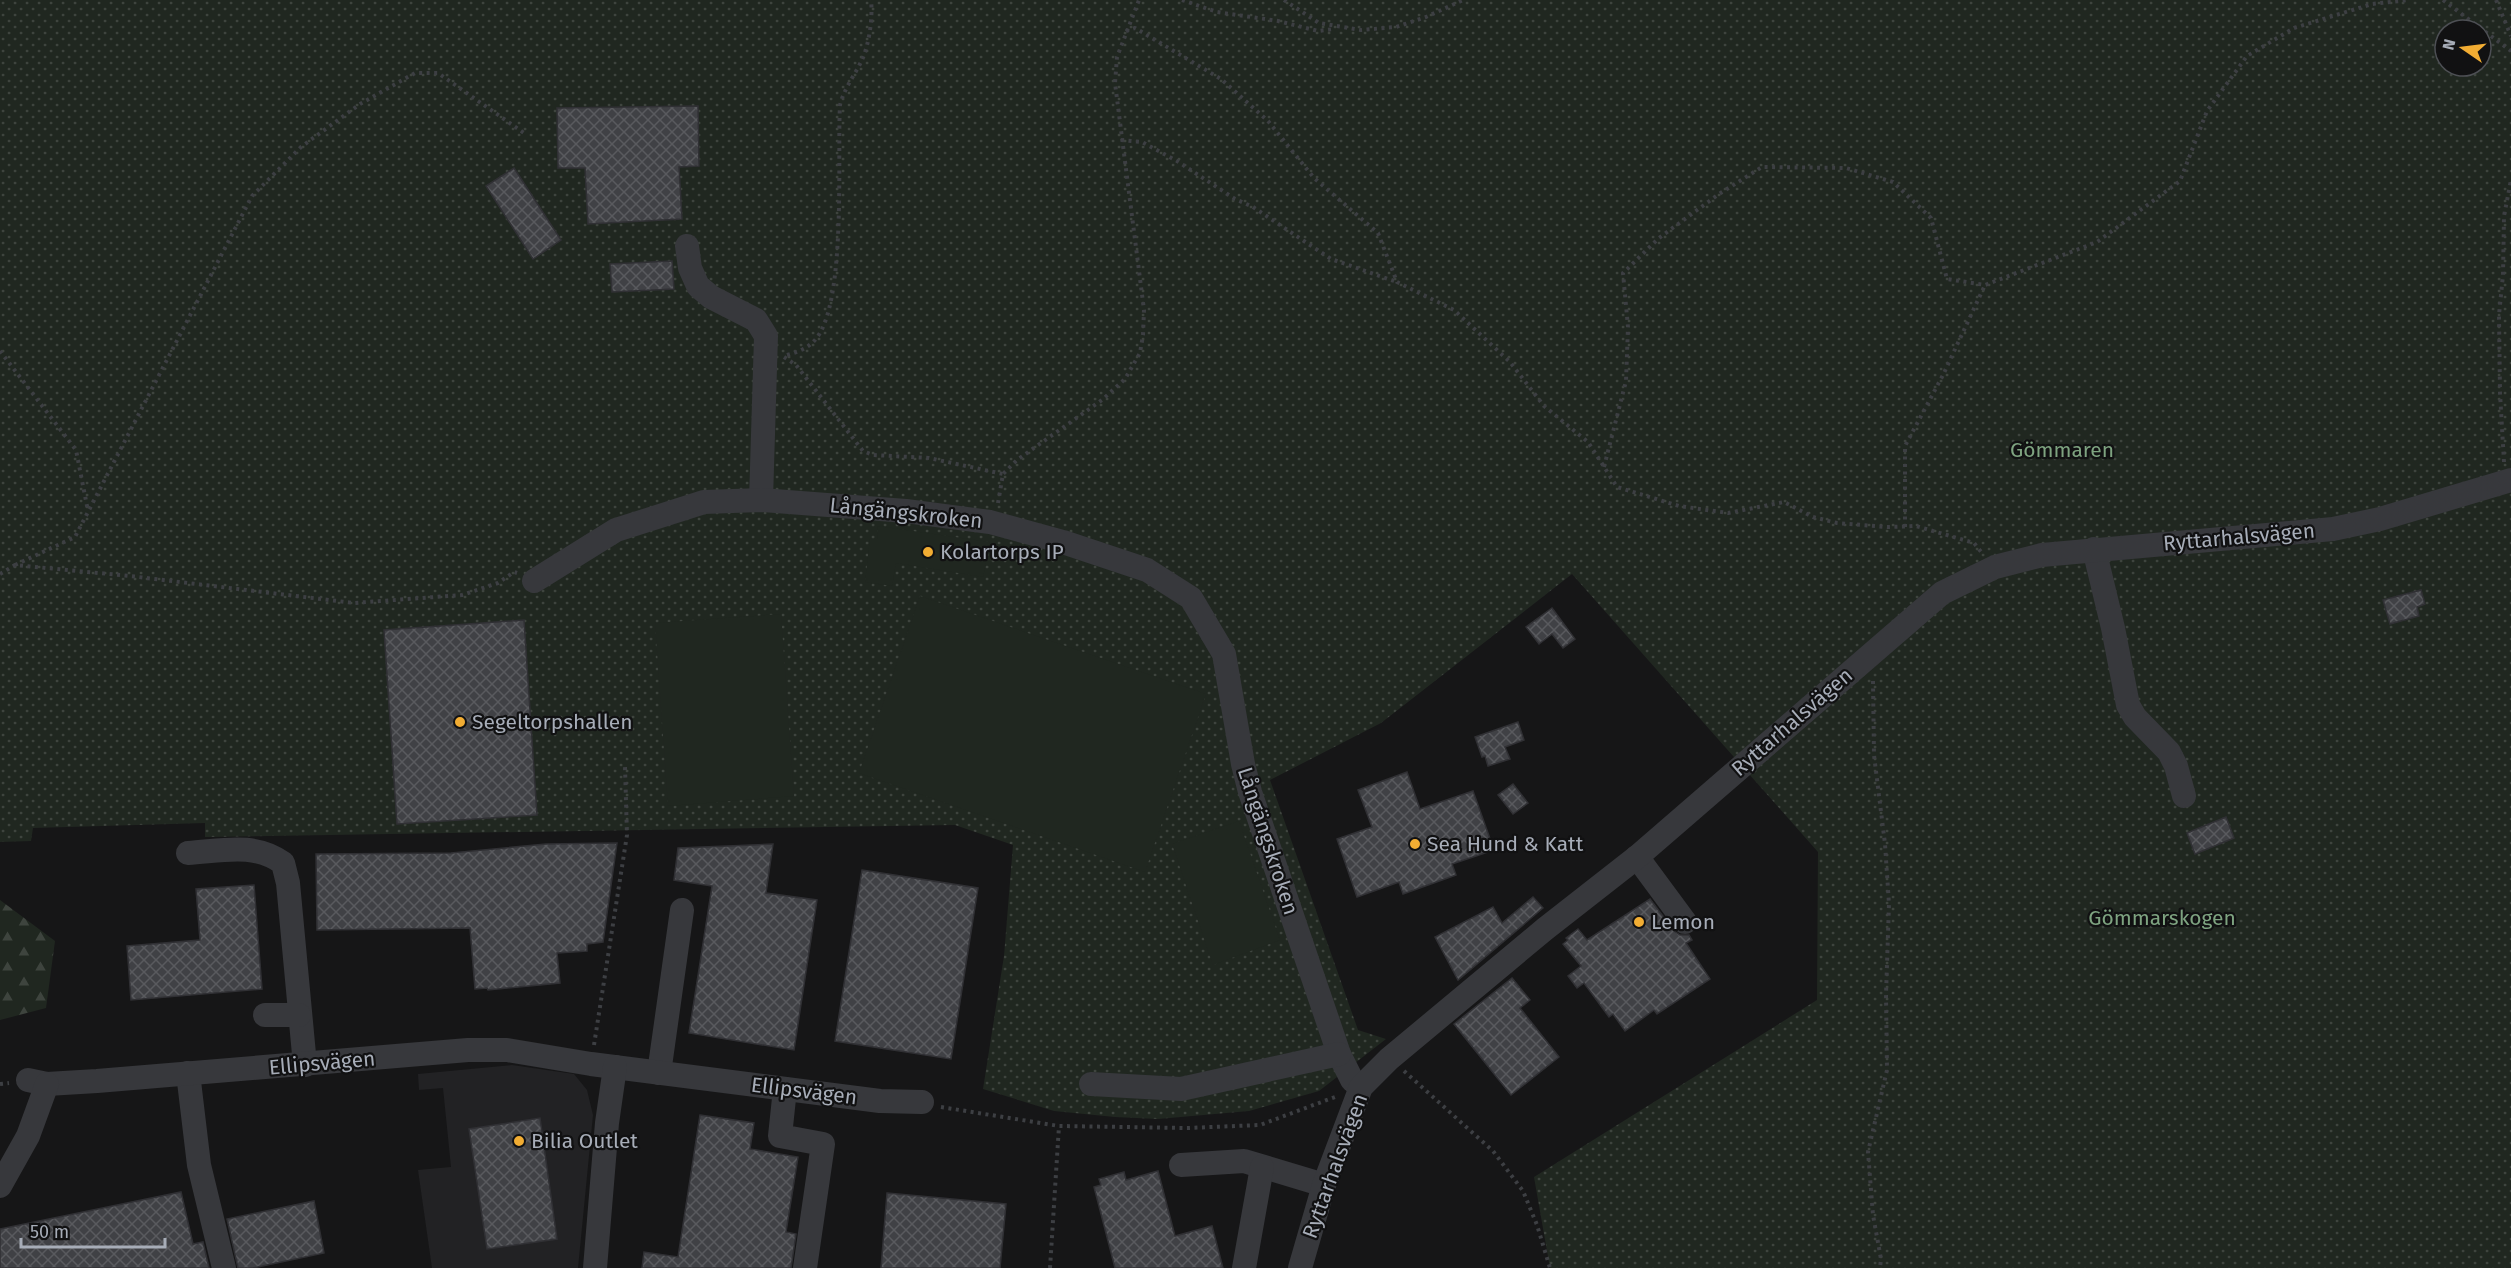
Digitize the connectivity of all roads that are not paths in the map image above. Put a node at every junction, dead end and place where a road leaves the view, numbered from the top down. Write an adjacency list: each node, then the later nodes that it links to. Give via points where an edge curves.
1 (687, 246): 3 (street, via 698,286 756,320 775,359)
2 (2501, 483): 4 (street, Ryttarhalsvägen, via 2333,529)
3 (761, 500): 5 (street, Långängskroken, via 704,502 616,530); 13 (street, Långängskroken, via 990,522 1148,570 1191,598 1224,654 1250,792)
4 (2094, 549): 6 (street, via 2128,705 2169,752); 8 (street, Ryttarhalsvägen, via 2042,555 1995,567 1942,593)
5 (523, 573)
6 (2184, 796)
7 (188, 853): 12 (street, via 252,849 269,853 283,863)
8 (1637, 857): 10 (street); 19 (street, Ryttarhalsvägen, via 1545,929 1389,1059)
9 (682, 910): 16 (street)
10 (1685, 922)
11 (265, 1015): 12 (street)
12 (299, 1015): 14 (street)
13 (1339, 1054): 18 (street, via 1181,1089); 19 (street, Långängskroken, via 1352,1080)
14 (304, 1065): 15 (street, Ellipsvägen, via 507,1050); 17 (street, Ellipsvägen)
15 (615, 1067): 16 (street, Ellipsvägen); 27 (street)
16 (659, 1072): 20 (street, Ellipsvägen)
17 (188, 1073): 25 (street, Ellipsvägen, via 37,1082 28,1136); 26 (street, via 199,1165)
18 (1091, 1084)
19 (1361, 1087): 24 (street, Ryttarhalsvägen)
20 (785, 1089): 21 (street, Ellipsvägen); 28 (street, via 780,1136 823,1144)
21 (922, 1102)
22 (1181, 1165): 23 (street, via 1244,1161)
23 (1262, 1167): 24 (street); 29 (street)
24 (1324, 1185): 30 (street, Ryttarhalsvägen)
25 (0, 1186)
26 (224, 1268)
27 (595, 1268)
28 (805, 1268)
29 (1244, 1268)
30 (1300, 1268)

